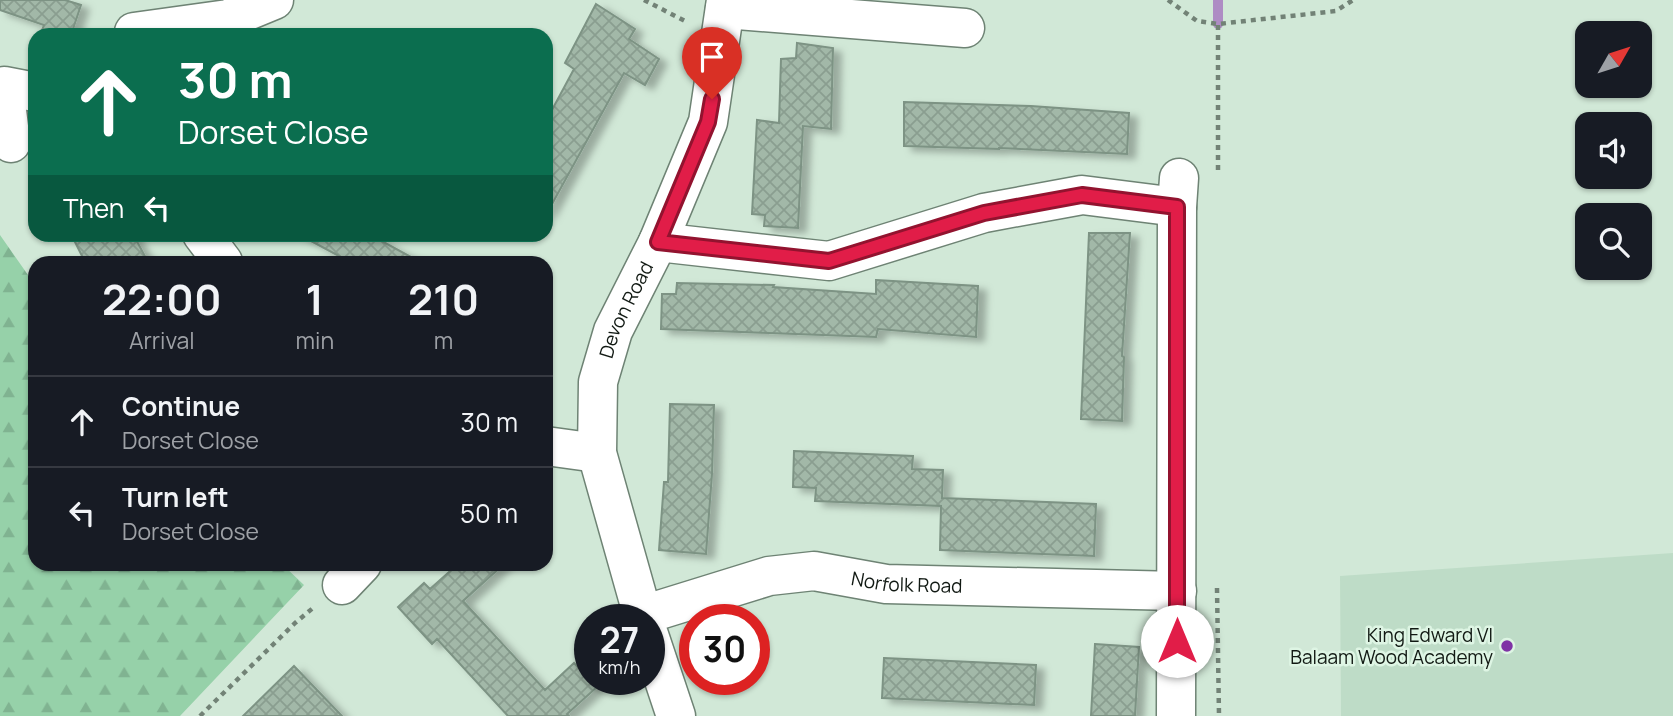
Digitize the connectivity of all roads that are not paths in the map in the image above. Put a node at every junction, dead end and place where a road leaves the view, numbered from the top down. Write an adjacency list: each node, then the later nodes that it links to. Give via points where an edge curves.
1 (274, 0): 3 (street, via 228,19)
2 (724, 12): 4 (street); 7 (street, Devon Road, via 708,122)
3 (138, 22)
4 (965, 28)
5 (28, 91): 6 (street, via 4,86)
6 (11, 142)
7 (658, 242): 9 (street, Devon Road, via 612,331 598,382); 10 (street, via 829,261 984,213 1082,195 1178,193)
8 (553, 447): 9 (street)
9 (597, 453): 11 (street, Devon Road)
10 (1177, 591): 12 (street, Norfolk Road, via 886,584 814,571 769,576); 15 (street)
11 (640, 604)
12 (665, 615)
13 (665, 683): 14 (street, Devon Road)
14 (676, 716)
15 (1177, 716)

